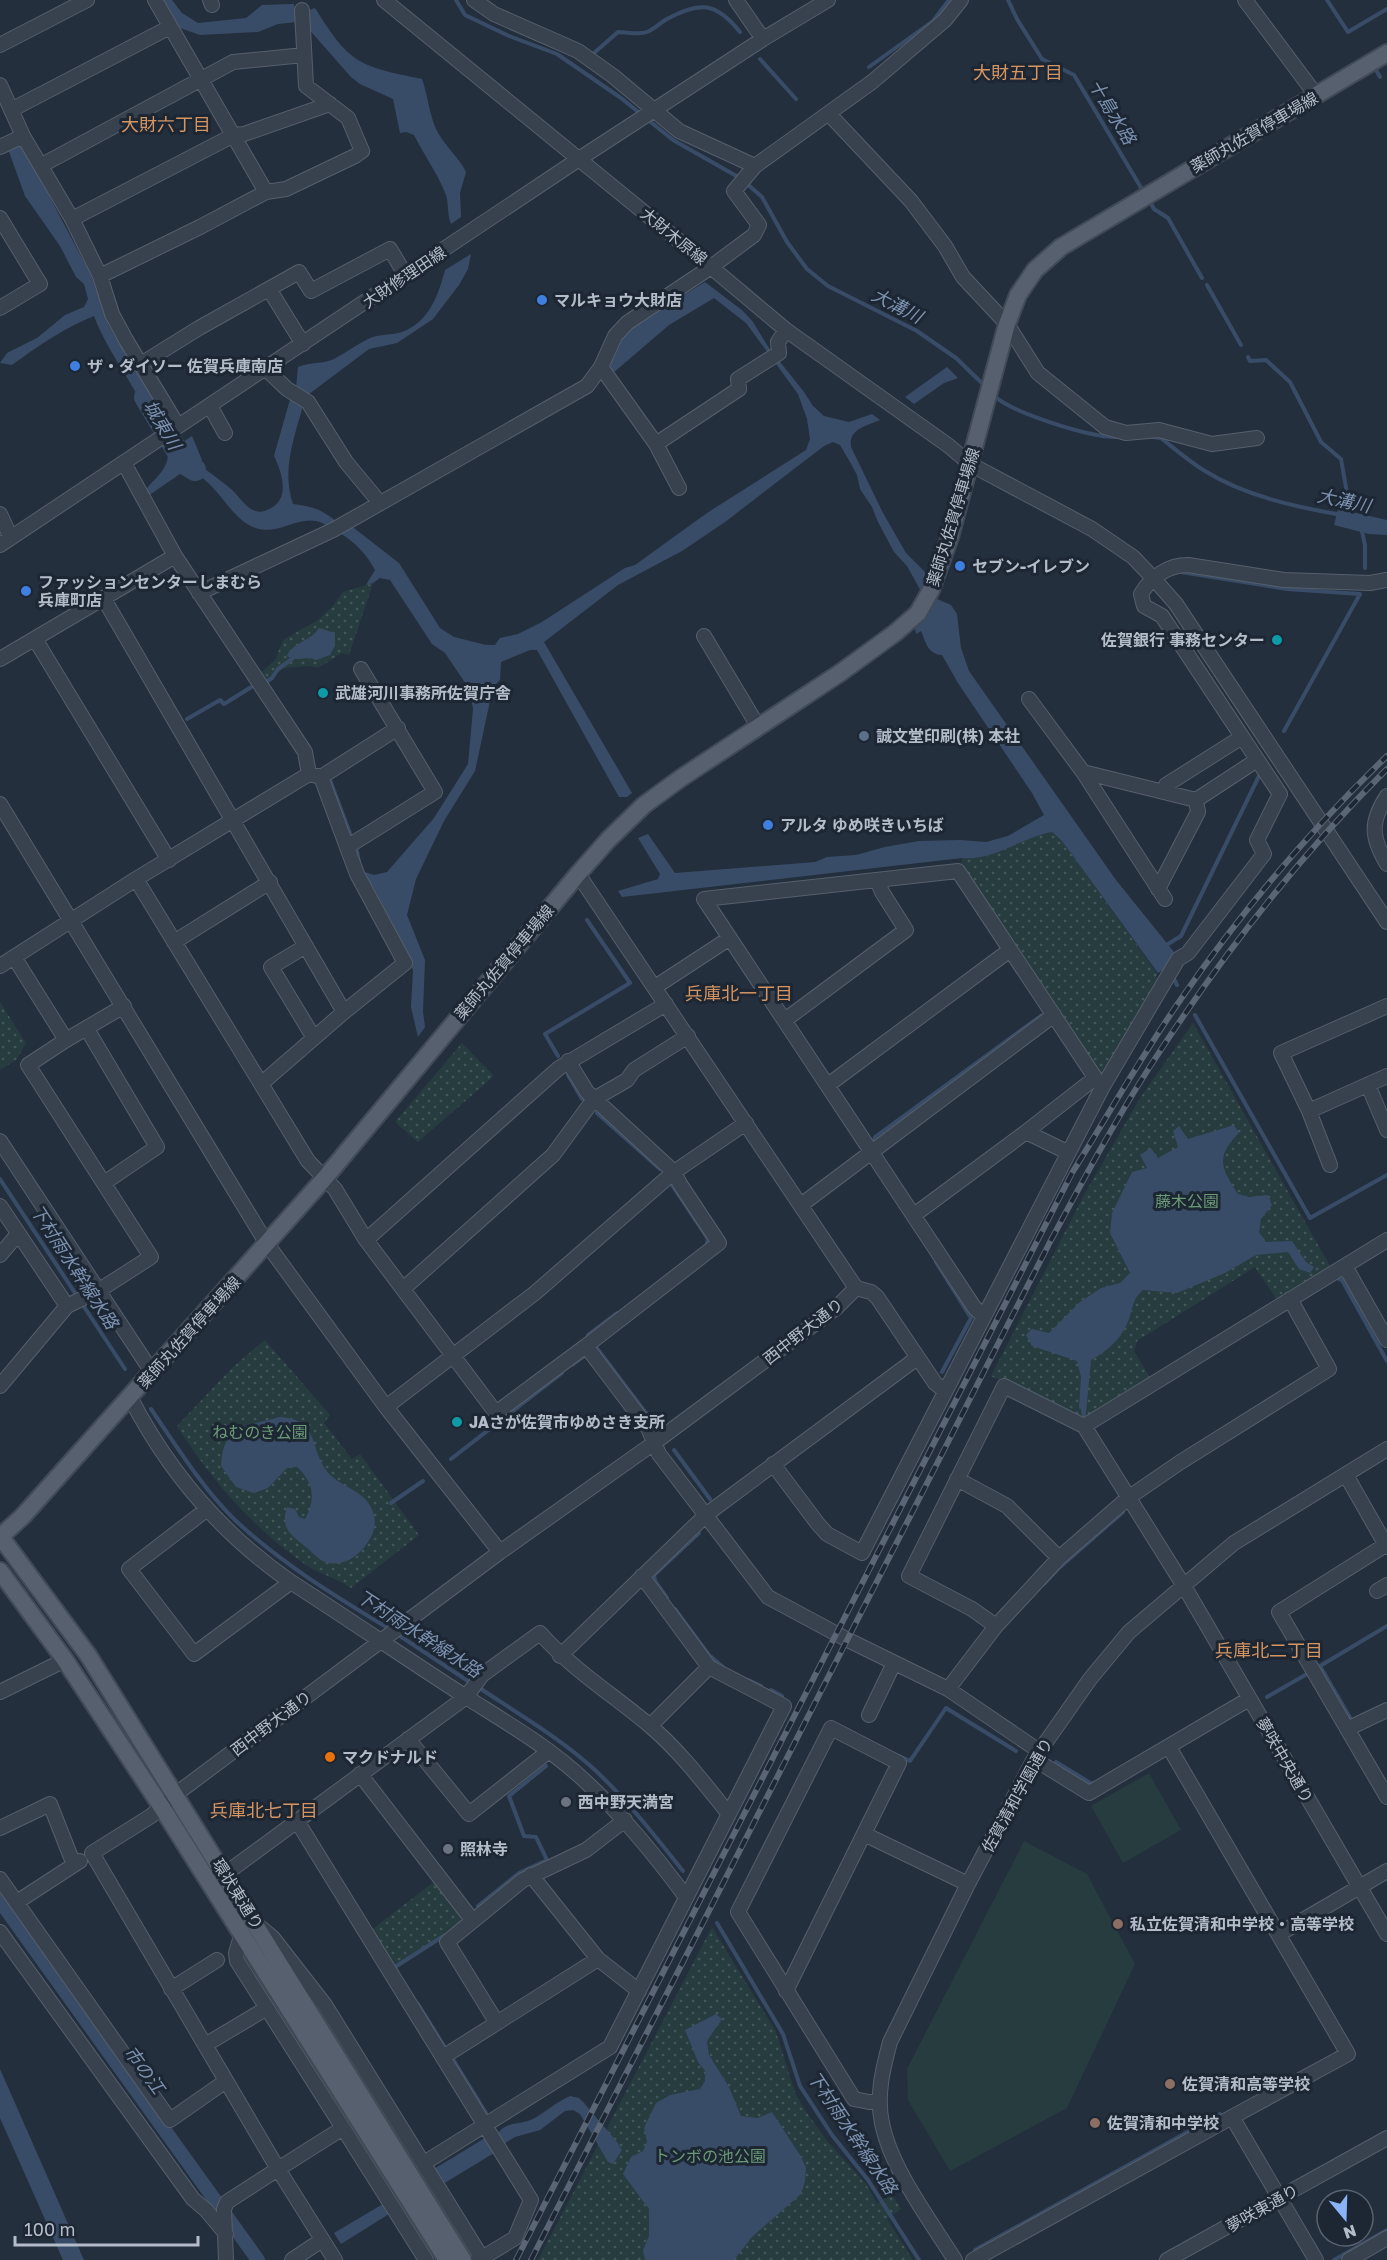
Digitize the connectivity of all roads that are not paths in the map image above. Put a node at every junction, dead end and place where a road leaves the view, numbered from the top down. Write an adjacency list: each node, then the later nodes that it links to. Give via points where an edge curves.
1 (87, 0): 12 (street)
2 (155, 0): 10 (street)
3 (384, 0): 25 (street, 大財木原線)
4 (474, 0): 20 (street, via 494,14 578,51)
5 (736, 0): 11 (street)
6 (961, 0): 21 (street, via 945,20)
7 (1245, 0): 17 (street)
8 (819, 2): 11 (street)
9 (302, 10): 14 (street)
10 (170, 27): 15 (street); 19 (street)
11 (763, 39): 20 (street)
12 (0, 45)
13 (1387, 53): 17 (main road, 薬師丸佐賀停車場線)
14 (304, 55): 15 (street, via 233,62); 18 (street, via 306,86)
15 (202, 80): 22 (street); 26 (street)
16 (0, 86): 19 (street)
17 (1317, 95): 36 (main road, 薬師丸佐賀停車場線, via 1061,247 1035,270 1018,295)
18 (330, 104): 22 (street); 28 (street, via 348,117 362,150 286,189)
19 (11, 110): 23 (street)
20 (653, 111): 25 (street, 大財修理田線); 27 (street, via 679,131)
21 (829, 114): 27 (street); 36 (street, via 911,201 963,277)
22 (234, 135): 28 (street); 29 (street)
23 (23, 136): 24 (street); 26 (street)
24 (1, 147)
25 (579, 159): 31 (street, 大財木原線); 33 (street, 大財修理田線)
26 (42, 165): 29 (street)
27 (755, 166): 31 (street, via 734,191 759,225 754,235)
28 (267, 192): 32 (street)
29 (72, 219): 32 (street)
30 (2, 224): 35 (street, via 40,284)
31 (711, 267): 37 (street, 大財木原線); 40 (street, via 627,323 615,336)
32 (99, 276): 39 (street, via 112,314)
33 (406, 276): 34 (street, via 390,249 311,291 299,272); 38 (street, 大財修理田線)
34 (269, 289): 38 (street); 39 (street)
35 (0, 308)
36 (1007, 324): 45 (street, via 1038,373 1105,427 1126,433 1160,430 1212,444); 48 (main road, 薬師丸佐賀停車場線)
37 (786, 330): 46 (street, via 778,342 778,353 738,379 739,388); 48 (street, 大財木原線)
38 (303, 344): 41 (street, 大財修理田線)
39 (141, 364): 43 (street)
40 (601, 366): 46 (street); 50 (street, via 587,386)
41 (266, 369): 42 (street, 大財修理田線); 50 (street, via 308,402 346,462)
42 (210, 406): 43 (street, 大財修理田線); 44 (street)
43 (178, 426): 47 (street, 大財修理田線)
44 (225, 433)
45 (1257, 438)
46 (656, 444): 49 (street)
47 (124, 463): 52 (street); 53 (street)
48 (970, 464): 54 (street, 大財木原線, via 1092,529 1133,557); 64 (main road, 薬師丸佐賀停車場線, via 938,574 918,613 896,633)
49 (679, 488)
50 (380, 503): 56 (street, via 339,527)
51 (0, 514): 52 (street)
52 (6, 541)
53 (175, 556): 56 (street); 57 (street)
54 (1154, 579): 55 (street, via 1176,565 1188,565 1284,580); 65 (street, via 1141,594 1144,606 1162,616); 82 (street, 大財木原線, via 1176,604)
55 (1387, 580)
56 (199, 593): 68 (street, via 305,752)
57 (104, 599): 59 (street); 73 (street)
58 (704, 636): 64 (street)
59 (35, 639): 60 (street); 75 (street)
60 (0, 659)
61 (361, 669): 63 (street)
62 (1029, 699): 67 (street)
63 (398, 728): 68 (street); 74 (street, via 435,792)
64 (759, 728): 77 (main road, 薬師丸佐賀停車場線, via 644,805)
65 (1242, 737): 66 (street); 69 (street)
66 (1257, 760): 71 (street); 102 (street, via 1280,794 1257,840 1264,854 1188,953 1178,959)
67 (1083, 772): 71 (street); 71 (street, via 1162,894 1197,812)
68 (315, 776): 73 (street); 74 (street)
69 (1166, 785)
70 (1387, 796): 76 (street, via 1377,811 1374,827 1375,840)
71 (1196, 800)
72 (0, 804): 81 (street)
73 (232, 821): 75 (street); 80 (street)
74 (347, 848): 93 (street, via 405,963)
75 (169, 860): 78 (street)
76 (1387, 864)
77 (578, 874): 89 (street, 西中野大通り); 116 (main road, 薬師丸佐賀停車場線)
78 (136, 879): 81 (street); 84 (street)
79 (877, 880): 83 (street, via 704,899); 86 (street, via 958,871); 95 (street, via 906,930)
80 (270, 882): 84 (street); 85 (street)
81 (71, 921): 87 (street); 91 (street)
82 (1387, 922)
83 (730, 938): 89 (street); 95 (street)
84 (174, 942): 103 (street)
85 (306, 946): 93 (street); 98 (street, via 271,967)
86 (1010, 950): 94 (street); 104 (street)
87 (14, 957): 88 (street); 99 (street)
88 (0, 966)
89 (655, 987): 90 (street, 西中野大通り)
90 (666, 1004): 97 (street, 西中野大通り); 100 (street)
91 (124, 1006): 96 (street); 124 (street)
92 (1387, 1006): 107 (street, via 1281,1053)
93 (344, 1012): 98 (street)
94 (1054, 1015): 102 (street); 112 (street)
95 (785, 1020): 104 (street)
96 (87, 1029): 99 (street); 117 (street, via 157,1147)
97 (688, 1036): 106 (street); 108 (street, 西中野大通り)
98 (314, 1038): 103 (street)
99 (66, 1040): 117 (street, via 28,1065)
100 (568, 1061): 106 (street); 122 (street)
101 (1387, 1077): 105 (street)
102 (1098, 1083): 110 (street); 113 (street)
103 (261, 1084): 116 (street, via 308,1161)
104 (828, 1085): 112 (street)
105 (1368, 1085): 107 (street); 109 (street)
106 (594, 1100): 115 (street); 128 (street, via 553,1155)
107 (1309, 1111): 114 (street)
108 (746, 1123): 115 (street); 118 (street, 西中野大通り)
109 (1387, 1130)
110 (1026, 1132): 113 (street); 120 (street)
111 (0, 1141): 129 (street)
112 (871, 1151): 118 (street); 120 (street)
113 (1067, 1152): 132 (street)
114 (1330, 1165)
115 (674, 1172): 134 (street, via 719,1243); 135 (street, via 535,1293)
116 (324, 1179): 122 (street, via 334,1188); 124 (main road, 薬師丸佐賀停車場線)
117 (104, 1183): 129 (street, via 150,1257)
118 (801, 1205): 127 (street, 西中野大通り)
119 (0, 1206): 121 (street)
120 (914, 1215): 132 (street)
121 (18, 1234): 125 (street); 131 (street)
122 (366, 1240): 128 (street)
123 (1387, 1240): 126 (street)
124 (267, 1244): 137 (main road, 薬師丸佐賀停車場線); 141 (street)
125 (0, 1255)
126 (1345, 1266): 130 (street); 133 (street)
127 (856, 1288): 136 (street, via 877,1297); 143 (street, 西中野大通り, via 836,1308)
128 (403, 1289): 135 (street)
129 (94, 1293): 131 (street); 137 (street)
130 (1290, 1299): 142 (street); 148 (street, via 1329,1369)
131 (67, 1306): 138 (street)
132 (983, 1316): 139 (street)
133 (1387, 1340)
134 (586, 1346): 135 (street, via 496,1413); 143 (street, via 648,1428)
135 (453, 1356): 141 (street)
136 (917, 1358): 139 (street); 145 (street)
137 (150, 1375): 140 (main road, 薬師丸佐賀停車場線)
138 (0, 1386)
139 (945, 1390): 145 (street, via 862,1553 827,1534)
140 (130, 1397): 149 (street, via 176,1471); 151 (main road, 薬師丸佐賀停車場線, via 24,1516)
141 (386, 1407): 153 (street)
142 (1084, 1426): 147 (street, via 1004,1386); 148 (street, 夢咲中央通り)
143 (654, 1443): 150 (street); 153 (street, 西中野大通り)
144 (1387, 1449): 146 (street, 佐賀清和学園通り)
145 (773, 1464): 150 (street)
146 (1346, 1475): 152 (street); 158 (street, 佐賀清和学園通り, via 1234,1543)
147 (957, 1479): 154 (street, via 1007,1506); 159 (street, via 909,1576)
148 (1128, 1498): 154 (street); 158 (street, 夢咲中央通り)
149 (206, 1510): 157 (street); 157 (street, via 129,1569 194,1654)
150 (707, 1514): 156 (street); 163 (street, via 768,1597)
151 (0, 1536): 178 (main road, 環状東通り, via 88,1655)
152 (1387, 1546): 172 (street, via 1279,1612)
153 (500, 1552): 160 (street, 西中野大通り)
154 (1059, 1558): 159 (street)
155 (0, 1571): 162 (main road, 環状東通り)
156 (642, 1576): 161 (street); 164 (street)
157 (291, 1582): 160 (street)
158 (1184, 1586): 168 (street, 夢咲中央通り); 176 (street, 佐賀清和学園通り, via 1129,1632)
159 (996, 1626): 165 (street)
160 (382, 1640): 167 (street); 178 (street, 西中野大通り)
161 (560, 1656): 167 (street, via 540,1633 482,1675); 171 (street)
162 (65, 1660): 166 (street); 180 (main road, 環状東通り)
163 (894, 1662): 165 (street); 170 (street)
164 (709, 1667): 171 (street); 181 (street, via 784,1706)
165 (948, 1689): 176 (street)
166 (0, 1692)
167 (466, 1697): 173 (street); 175 (street)
168 (1250, 1699): 174 (street); 193 (street, 夢咲中央通り)
169 (1387, 1710): 172 (street)
170 (869, 1715)
171 (650, 1726): 181 (street)
172 (1347, 1729): 179 (street)
173 (408, 1739): 175 (street, via 469,1815); 177 (street)
174 (1168, 1747): 176 (street, via 1089,1793); 199 (street)
175 (549, 1751): 182 (street)
176 (1036, 1755): 192 (street, 佐賀清和学園通り)
177 (360, 1774): 183 (street); 196 (street)
178 (176, 1794): 180 (street, 西中野大通り); 189 (main road, 環状東通り)
179 (1387, 1797)
180 (161, 1806): 186 (street, 西中野大通り); 201 (main road, 環状東通り)
181 (728, 1814): 194 (street)
182 (625, 1820): 190 (street, via 586,1850); 194 (street)
183 (297, 1821): 189 (street); 211 (street)
184 (0, 1828): 187 (street, via 50,1804)
185 (864, 1834): 192 (street); 206 (street); 206 (street, via 899,1763 831,1728 738,1912)
186 (92, 1853): 187 (street, 西中野大通り); 204 (street)
187 (74, 1865): 195 (street, 西中野大通り)
188 (1387, 1871): 193 (street)
189 (225, 1874): 197 (main road, 環状東通り)
190 (531, 1875): 196 (street); 202 (street)
191 (0, 1878): 195 (street)
192 (968, 1884): 213 (street, 佐賀清和学園通り, via 890,2042 882,2070)
193 (1360, 1887): 199 (street); 200 (street, 夢咲中央通り)
194 (686, 1897): 205 (street)
195 (17, 1902): 212 (street, via 170,2120)
196 (473, 1921): 209 (street, via 447,1942)
197 (257, 1925): 207 (main road, 環状東通り); 218 (street, via 273,1938 325,2005)
198 (0, 1932): 221 (street, via 193,2199)
199 (1279, 1934): 214 (street, via 1348,2054)
200 (1387, 1934)
201 (241, 1936): 207 (main road, 環状東通り); 208 (street, via 237,1961)
202 (598, 1959): 205 (street); 209 (street)
203 (217, 1960): 204 (street)
204 (171, 1989): 210 (street)
205 (639, 1991): 215 (street, via 610,2047)
206 (786, 1991): 213 (street, via 854,2099)
207 (288, 1993): 229 (main road, 環状東通り); 230 (main road, 環状東通り)
208 (267, 2008): 210 (street); 216 (street)
209 (497, 2023): 211 (street)
210 (205, 2045): 212 (street)
211 (443, 2057): 215 (street)
212 (226, 2081): 219 (street)
213 (880, 2101): 231 (street, 佐賀清和学園通り, via 889,2151)
214 (1232, 2117): 220 (street); 232 (street)
215 (484, 2125): 218 (street); 224 (street, via 531,2200 515,2238)
216 (343, 2128): 219 (street); 228 (street)
217 (1387, 2138): 220 (street, 夢咲東通り)
218 (424, 2163): 224 (street)
219 (278, 2169): 221 (street, via 226,2202); 223 (street)
220 (1279, 2198): 233 (street, 夢咲東通り); 234 (street)
221 (226, 2234): 225 (street)
222 (1387, 2238): 235 (street)
223 (322, 2240): 226 (street); 227 (street)
224 (480, 2259)
225 (226, 2260)
226 (292, 2260)
227 (335, 2260)
228 (426, 2260)
229 (447, 2260)
230 (463, 2260)
231 (955, 2260)
232 (972, 2260)
233 (1167, 2260)
234 (1316, 2260)
235 (1349, 2260)

